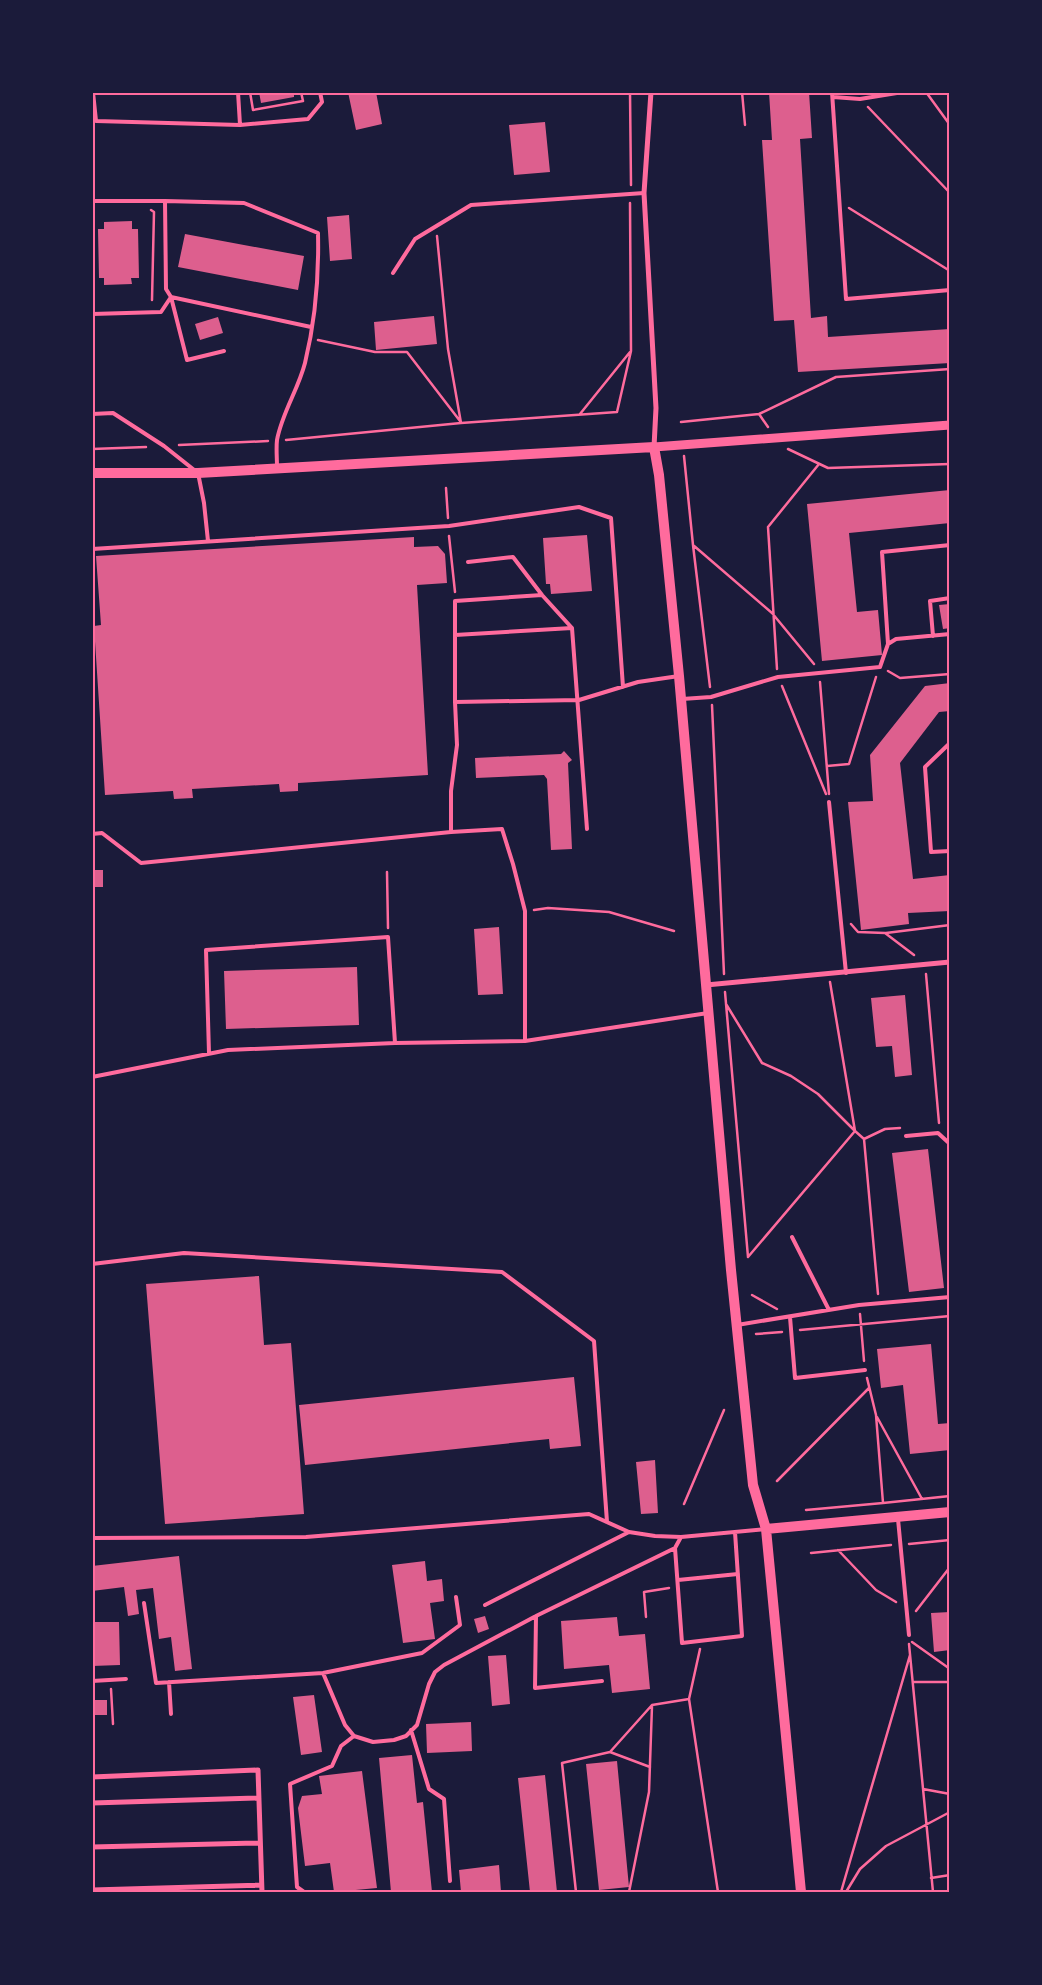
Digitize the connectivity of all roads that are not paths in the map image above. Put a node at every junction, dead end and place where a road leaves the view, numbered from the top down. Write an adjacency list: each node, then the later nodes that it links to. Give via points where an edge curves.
1 (93, 92): 7 (lane, via 96,121)
2 (238, 92): 7 (lane)
3 (320, 92): 7 (lane, via 322,102 308,119)
4 (902, 92): 6 (lane, via 860,99)
5 (653, 94): 8 (street)
6 (833, 95): 12 (lane, via 846,299)
7 (240, 125)
8 (644, 193): 11 (lane, via 471,205 414,239); 19 (street, via 656,408)
9 (92, 201): 10 (lane)
10 (165, 201): 13 (lane, via 166,289); 15 (lane, via 244,203 318,233)
11 (392, 273)
12 (950, 290)
13 (171, 297): 14 (lane, via 161,312); 15 (lane); 16 (lane, via 187,360)
14 (92, 314)
15 (312, 327): 20 (lane, via 304,365 282,419 277,441)
16 (224, 351)
17 (92, 414): 22 (lane, via 113,413)
18 (950, 425): 19 (street)
19 (654, 446): 20 (main road); 34 (main road)
20 (277, 469): 22 (main road)
21 (92, 473): 22 (main road)
22 (198, 473): 23 (lane)
23 (208, 541): 25 (lane); 35 (lane, via 448,526 579,507 611,518)
24 (950, 545): 33 (lane, via 882,552)
25 (92, 549)
26 (468, 562): 27 (lane, via 514,558)
27 (542, 595): 29 (lane); 30 (lane, via 455,601)
28 (950, 598): 32 (lane, via 930,601)
29 (572, 628): 30 (lane); 37 (lane)
30 (455, 634): 38 (lane)
31 (950, 634): 32 (lane)
32 (933, 636): 33 (lane, via 896,639)
33 (888, 644): 36 (lane, via 880,667 778,677 712,697)
34 (679, 676): 35 (lane); 36 (main road)
35 (623, 687): 37 (lane)
36 (680, 699): 47 (main road)
37 (579, 700): 38 (lane); 41 (lane)
38 (455, 702): 42 (lane, via 457,745 451,791)
39 (950, 743): 44 (lane, via 925,767 931,852)
40 (829, 802): 46 (lane)
41 (588, 829)
42 (451, 832): 43 (lane, via 141,863 102,833); 49 (lane, via 502,829 525,911)
43 (92, 834)
44 (950, 851)
45 (950, 962): 46 (street)
46 (846, 973): 47 (street)
47 (706, 985): 48 (main road)
48 (708, 1012): 49 (lane); 60 (main road)
49 (525, 1041): 50 (lane)
50 (395, 1043): 51 (lane); 51 (lane, via 388,937 206,950)
51 (209, 1053): 52 (lane)
52 (92, 1077)
53 (906, 1136): 54 (lane, via 938,1133)
54 (950, 1144)
55 (792, 1238): 58 (lane)
56 (92, 1264): 64 (lane, via 184,1253 502,1272 594,1341)
57 (950, 1297): 58 (lane)
58 (829, 1310): 59 (lane)
59 (790, 1317): 60 (lane); 61 (lane, via 794,1378)
60 (737, 1325): 65 (main road, via 752,1481)
61 (865, 1370)
62 (950, 1512): 63 (main road)
63 (897, 1516): 65 (main road); 77 (lane)
64 (608, 1522): 66 (lane); 69 (lane, via 589,1514 306,1537)
65 (766, 1529): 67 (lane); 96 (main road)
66 (629, 1532): 68 (lane); 75 (lane)
67 (735, 1532): 68 (lane); 71 (lane)
68 (681, 1537): 70 (lane)
69 (92, 1538)
70 (675, 1548): 72 (lane); 76 (lane)
71 (738, 1574): 72 (lane); 72 (lane, via 742,1636 682,1643)
72 (678, 1580)
73 (456, 1597): 78 (lane, via 460,1625 422,1653)
74 (144, 1603): 81 (lane, via 156,1683)
75 (485, 1605)
76 (536, 1616): 82 (lane, via 535,1688); 84 (lane, via 434,1672 417,1725)
77 (909, 1635)
78 (323, 1673): 81 (lane); 85 (lane, via 345,1725)
79 (126, 1679): 80 (lane)
80 (92, 1681)
81 (169, 1682): 83 (lane)
82 (602, 1682)
83 (171, 1714)
84 (411, 1730): 85 (lane, via 406,1736 394,1740 373,1742); 91 (lane, via 429,1789 444,1799)
85 (354, 1736): 95 (lane, via 341,1746 332,1766 290,1784 297,1887)
86 (92, 1776): 87 (street, via 258,1770)
87 (259, 1798): 88 (street); 89 (street)
88 (92, 1803)
89 (260, 1842): 90 (street); 92 (street)
90 (92, 1847)
91 (450, 1881)
92 (261, 1885): 93 (street); 94 (street)
93 (92, 1890)
94 (262, 1892)
95 (304, 1892)
96 (801, 1892)

